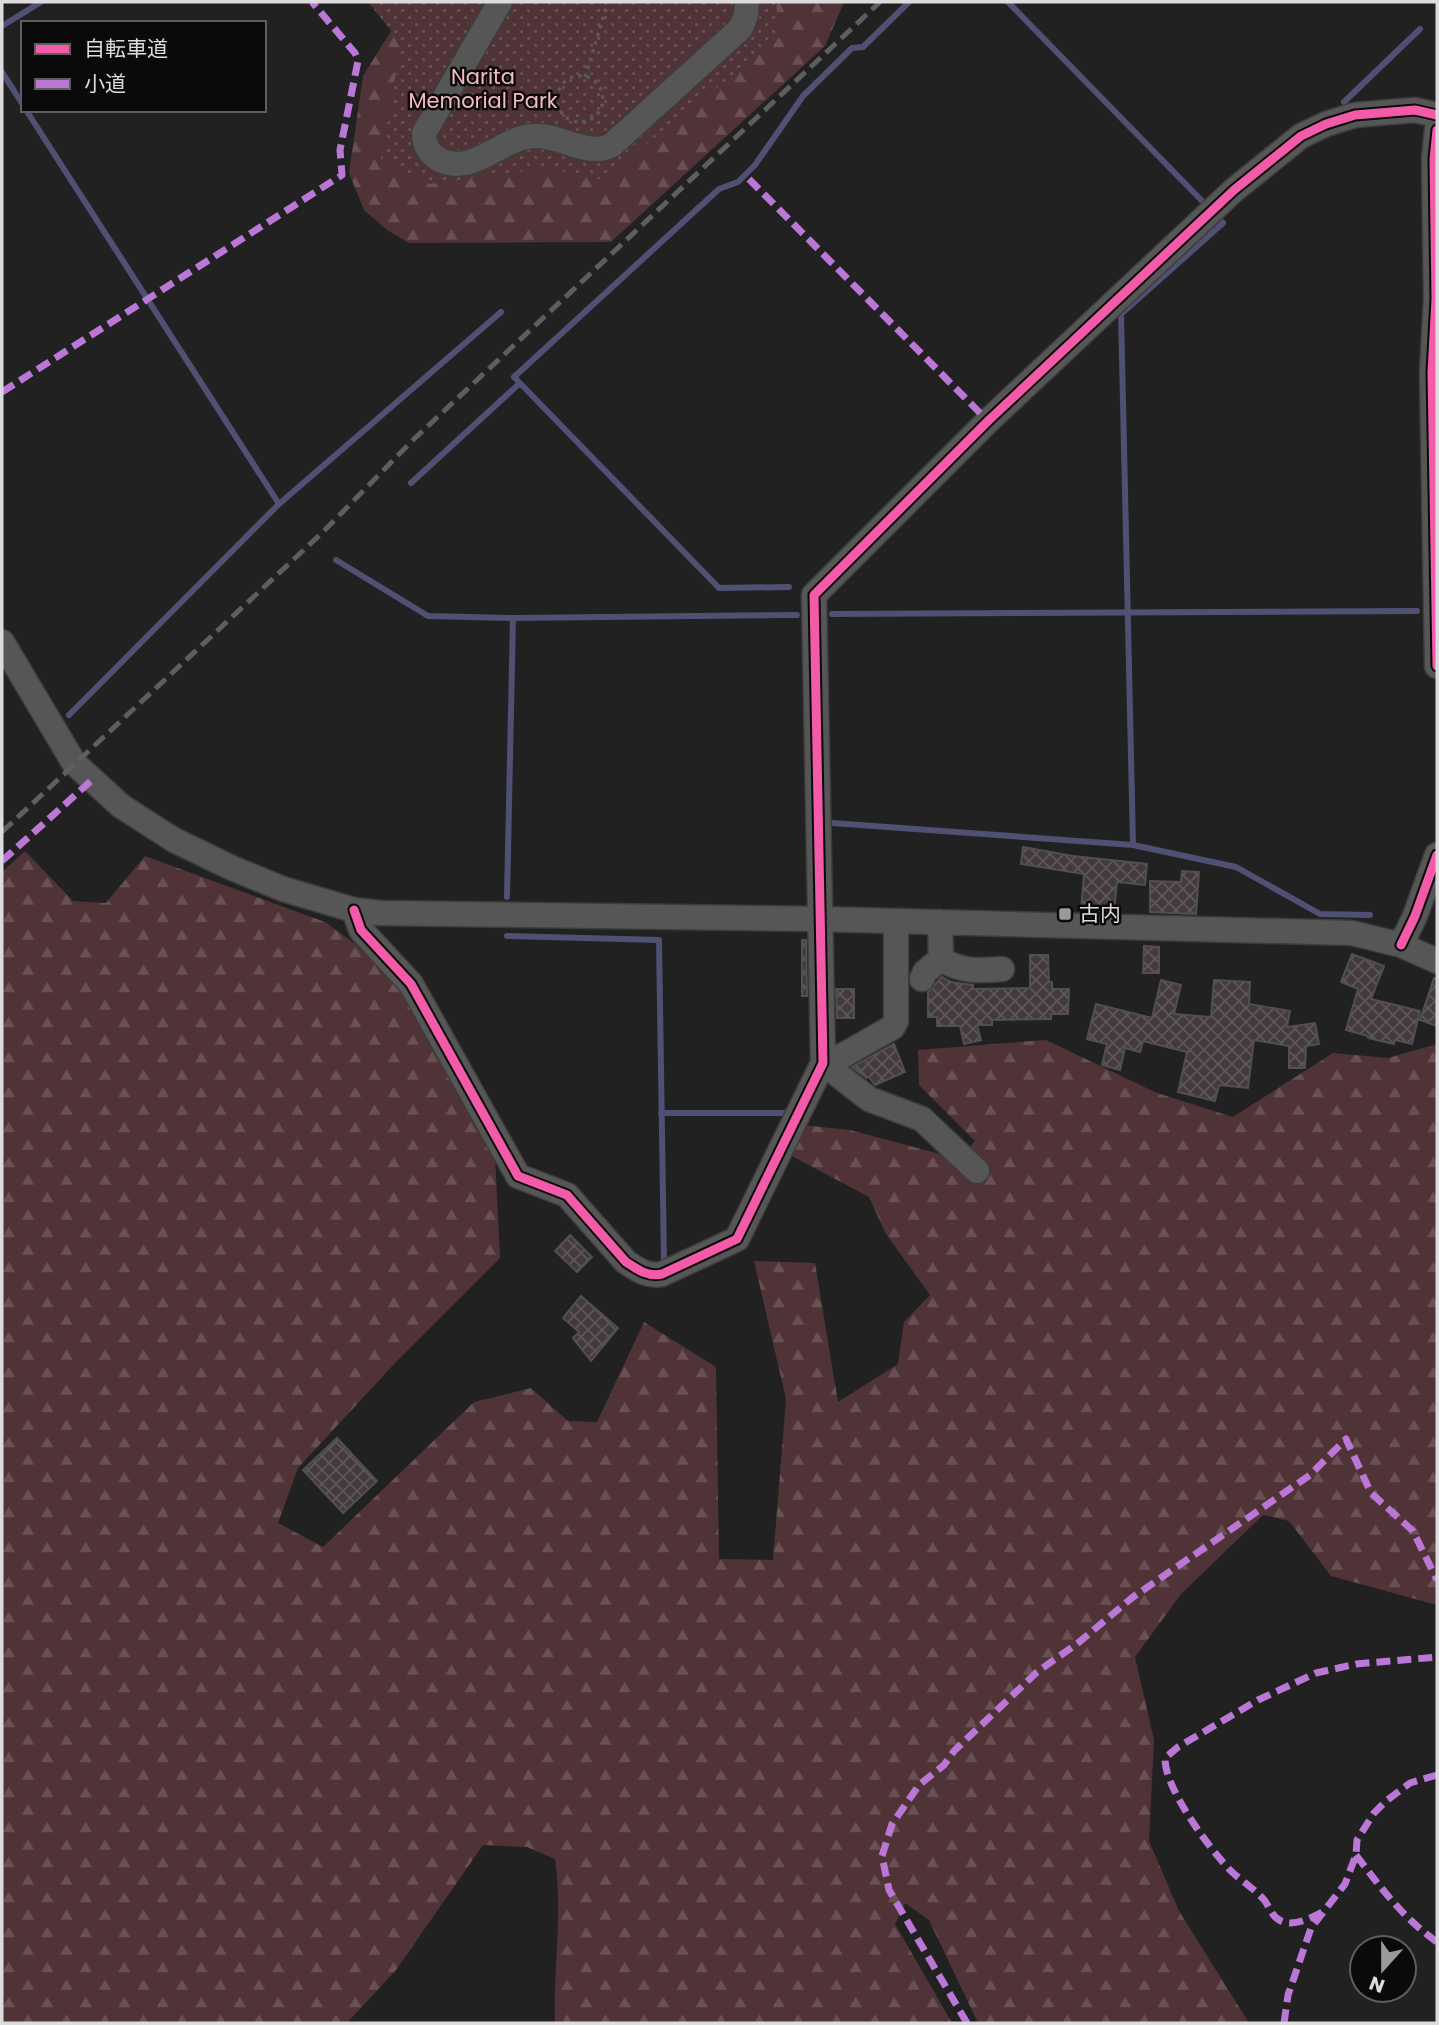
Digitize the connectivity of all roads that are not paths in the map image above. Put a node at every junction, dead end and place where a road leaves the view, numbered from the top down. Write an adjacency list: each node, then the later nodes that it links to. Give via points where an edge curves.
1 (500, 2): 2 (street, via 424,134 428,150 446,162 470,162 529,136 592,149 612,145 741,28)
2 (747, 2)
3 (1437, 115): 9 (street, via 1415,110 1355,115 1301,136 1234,190 988,421 814,595)
4 (1437, 130): 6 (street, via 1433,386)
5 (2, 642): 8 (street, via 74,763 121,806 174,840 232,868 283,889)
6 (1437, 666)
7 (1437, 855): 12 (street)
8 (354, 909): 9 (street); 17 (street, via 361,930 411,984 518,1176 567,1195 626,1262 652,1276 737,1239)
9 (819, 919): 10 (street); 17 (street)
10 (896, 921): 11 (street); 17 (street, via 893,1027 842,1056)
11 (940, 922): 12 (street, via 1352,933); 13 (street)
12 (1401, 945): 14 (street)
13 (941, 959): 15 (street, via 974,971); 16 (street)
14 (1437, 961)
15 (1002, 969)
16 (922, 979)
17 (823, 1061): 18 (street, via 869,1099 922,1119)
18 (977, 1171)

